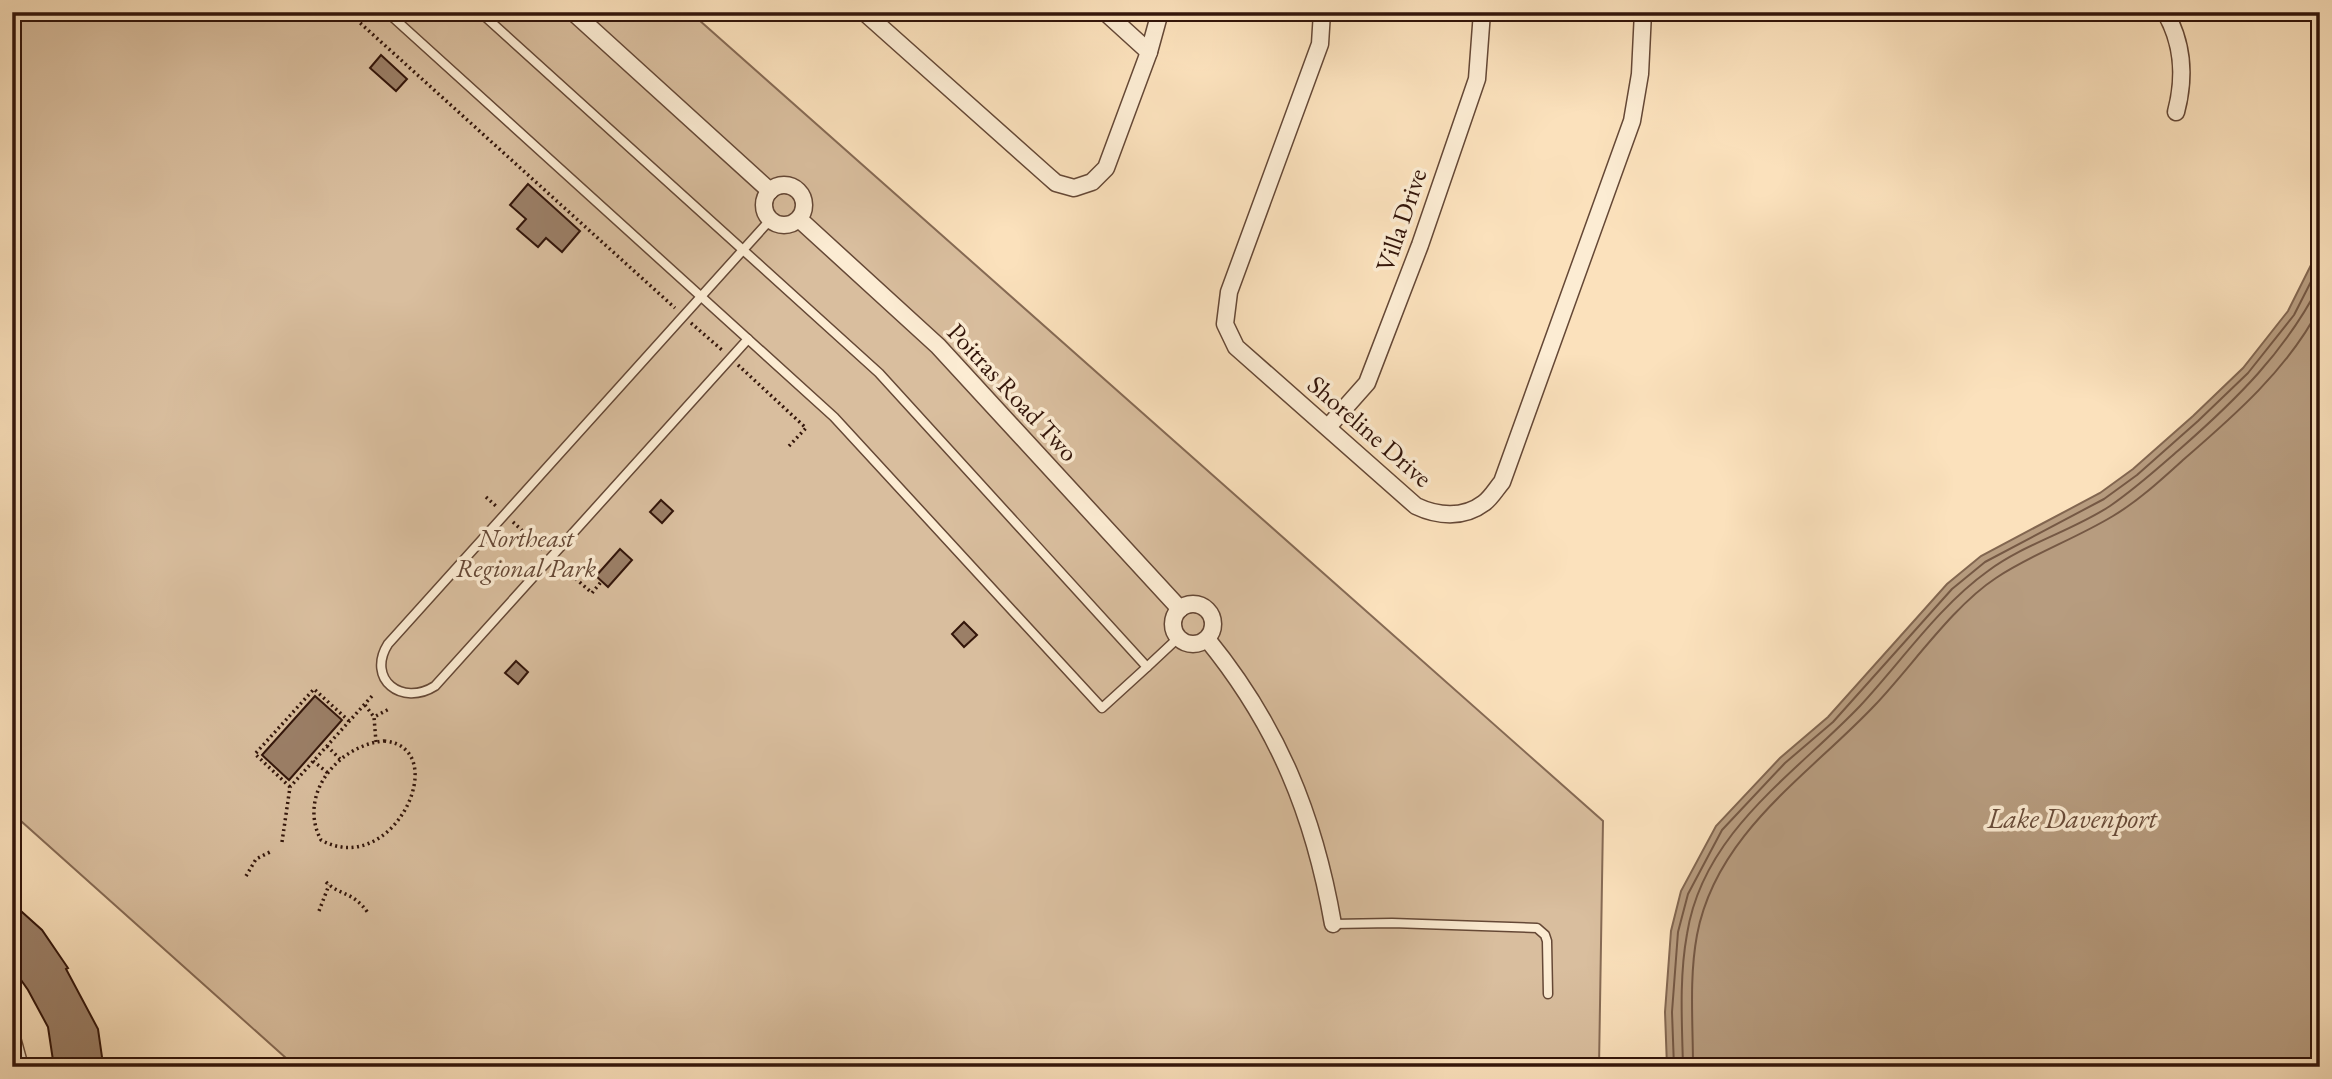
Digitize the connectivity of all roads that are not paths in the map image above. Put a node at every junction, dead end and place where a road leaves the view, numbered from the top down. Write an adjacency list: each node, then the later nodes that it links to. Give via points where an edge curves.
1 (387, 12): 17 (lane)
2 (480, 12): 16 (lane)
3 (573, 12): 13 (street)
4 (864, 12): 11 (street, via 1066,187 1084,186 1099,177 1110,160)
5 (1105, 12): 11 (street)
6 (1160, 12): 11 (street)
7 (1322, 12): 19 (street, Shoreline Drive, via 1320,44 1229,292 1224,324 1236,347)
8 (1482, 12): 19 (street, Villa Drive, via 1477,79 1420,245 1367,383)
9 (1643, 12): 19 (street, Shoreline Drive, via 1632,121 1502,482 1485,503 1460,514 1432,514 1416,506)
10 (2165, 12): 12 (street, via 2180,55 2181,92)
11 (1149, 52)
12 (2176, 112)
13 (770, 191): 14 (street, via 785,184 798,190 804,201); 15 (street, via 764,200)
14 (799, 219): 15 (street, via 782,225); 20 (street, Poitras Road Two, via 938,346)
15 (770, 220): 16 (lane)
16 (743, 250): 17 (lane); 23 (lane, via 879,373)
17 (701, 297): 18 (lane); 18 (lane, via 388,644 381,666 394,688 419,694 435,686)
18 (748, 339): 23 (lane, via 834,417 1102,708)
19 (1328, 427)
20 (1180, 609): 21 (street, via 1173,618); 22 (street, via 1196,604 1208,610 1214,628)
21 (1178, 638): 22 (street, via 1196,645); 23 (lane)
22 (1207, 639): 24 (street, via 1256,706 1294,780 1315,840)
23 (1147, 667)
24 (1333, 924): 25 (lane, via 1537,928 1547,940)
25 (1548, 994)
26 (12, 1038): 27 (street)
27 (20, 1067)

